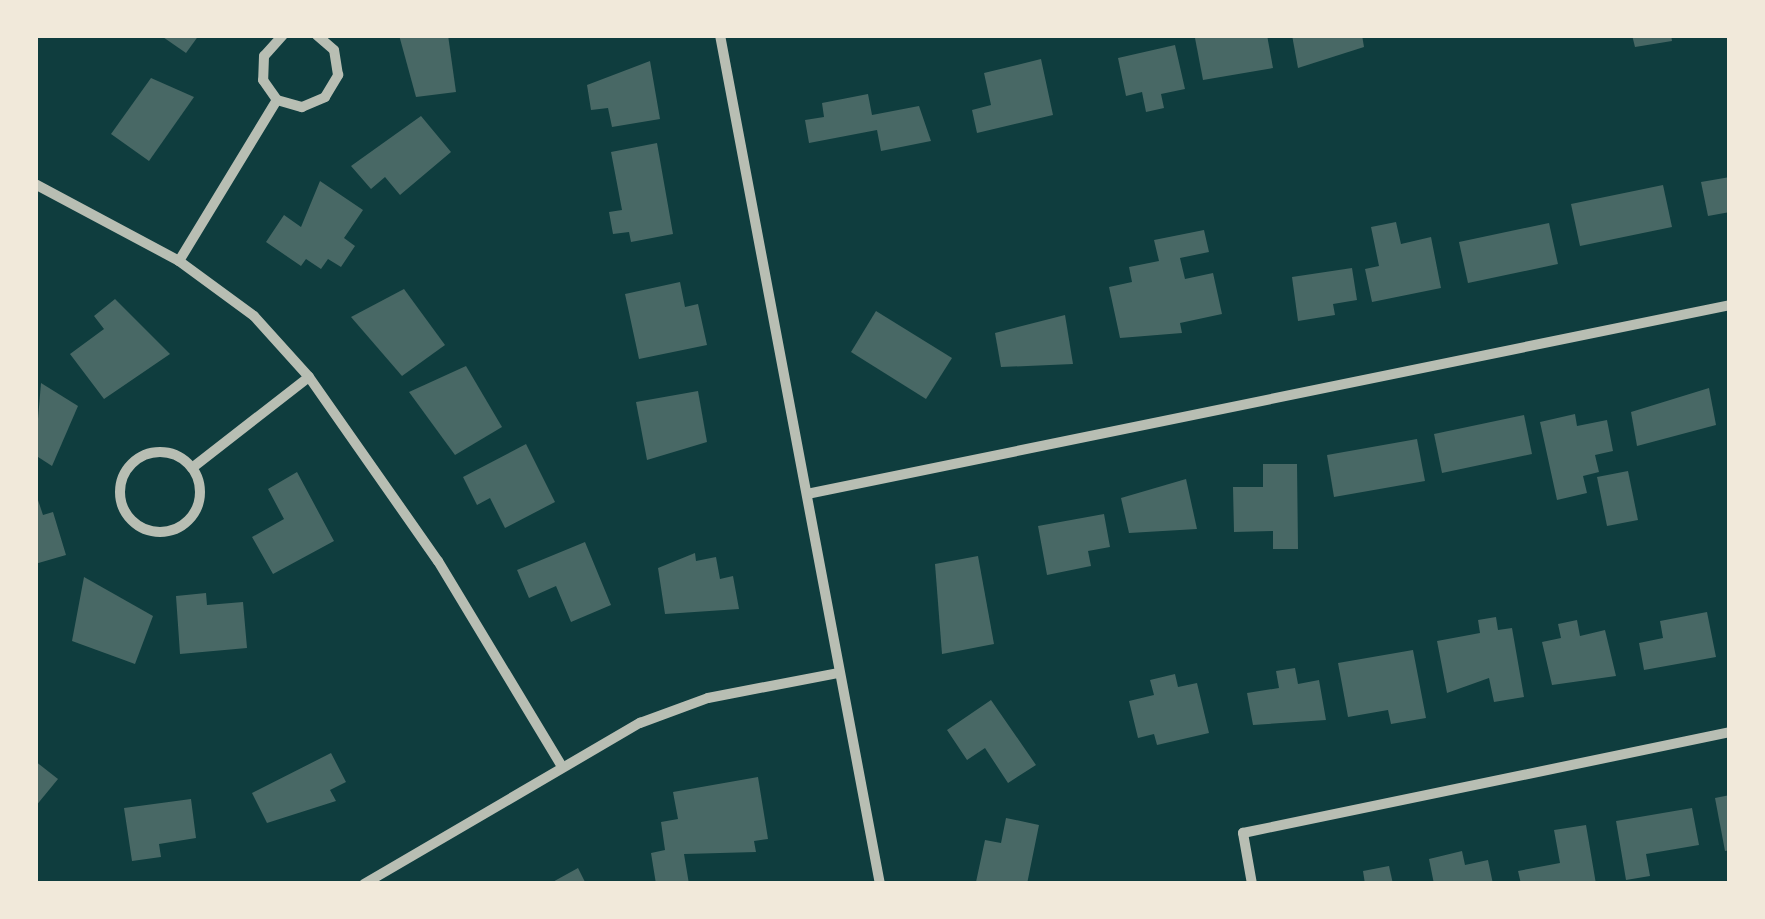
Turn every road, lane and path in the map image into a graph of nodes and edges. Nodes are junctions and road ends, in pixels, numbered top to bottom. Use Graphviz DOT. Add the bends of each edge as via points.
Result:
graph roads {
  1 [pos="283,35"];
  2 [pos="317,35"];
  3 [pos="720,35"];
  4 [pos="277,100"];
  5 [pos="35,184"];
  6 [pos="179,261"];
  7 [pos="1730,305"];
  8 [pos="309,377"];
  9 [pos="192,468"];
  10 [pos="806,494"];
  11 [pos="838,673"];
  12 [pos="1730,732"];
  13 [pos="560,763"];
  14 [pos="364,884"];
  15 [pos="880,884"];
  16 [pos="1252,884"];
  1 -- 4 [label="street" via="262,68"];
  2 -- 4 [label="street" via="338,62 334,87 302,107"];
  3 -- 10 [label="street"];
  4 -- 6 [label="street"];
  5 -- 6 [label="street"];
  6 -- 8 [label="street" via="254,316"];
  7 -- 10 [label="street"];
  8 -- 9 [label="street"];
  8 -- 13 [label="street" via="438,562"];
  9 -- 9 [label="street" via="170,453 143,455 120,486 126,513 146,529 182,524 200,492"];
  10 -- 11 [label="street"];
  11 -- 13 [label="street" via="708,698"];
  11 -- 15 [label="street"];
  12 -- 16 [label="street" via="1243,832"];
  13 -- 14 [label="street"];
}
